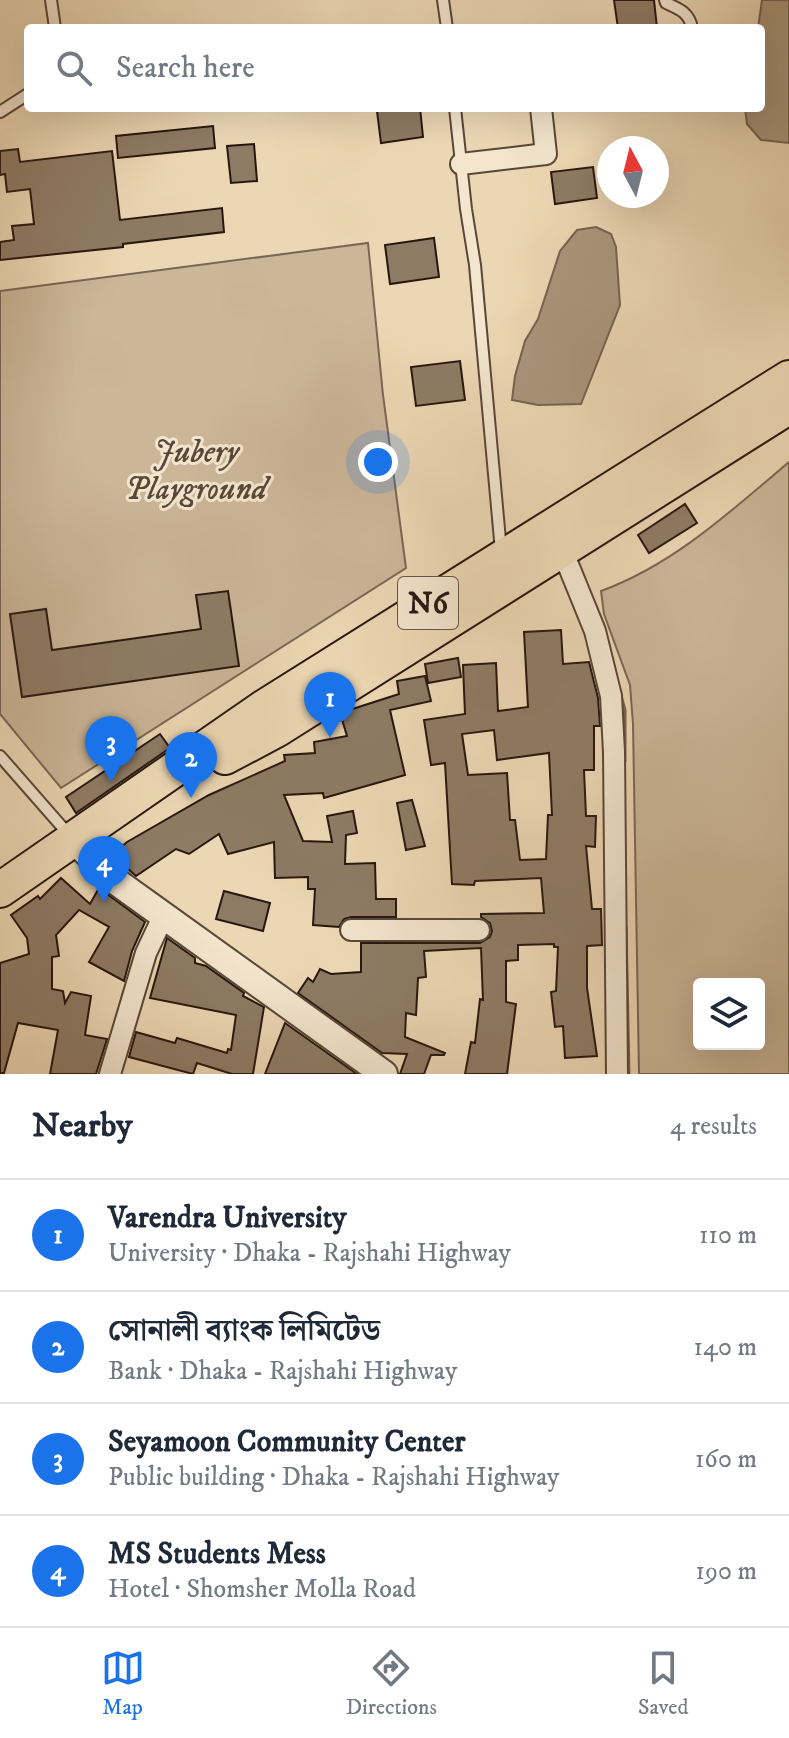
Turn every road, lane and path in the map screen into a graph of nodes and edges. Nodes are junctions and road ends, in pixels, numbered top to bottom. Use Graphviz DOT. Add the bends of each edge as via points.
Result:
graph roads {
  1 [pos="51,0"];
  2 [pos="443,0"];
  3 [pos="665,0"];
  4 [pos="54,24"];
  5 [pos="446,24"];
  6 [pos="691,24"];
  7 [pos="24,97"];
  8 [pos="0,112"];
  9 [pos="455,112"];
  10 [pos="541,112"];
  11 [pos="461,164"];
  12 [pos="789,378"];
  13 [pos="789,406"];
  14 [pos="557,538"];
  15 [pos="502,557"];
  16 [pos="0,756"];
  17 [pos="74,840"];
  18 [pos="0,890"];
  19 [pos="163,917"];
  20 [pos="351,930"];
  21 [pos="479,930"];
  22 [pos="110,1074"];
  23 [pos="384,1074"];
  24 [pos="617,1074"];
  1 -- 4 [label="lane"];
  2 -- 5 [label="lane"];
  3 -- 6 [label="lane" via="683,11"];
  7 -- 8 [label="lane"];
  9 -- 11 [label="lane"];
  10 -- 11 [label="street" via="546,154"];
  11 -- 15 [label="lane"];
  12 -- 14 [label="highway, N6"];
  13 -- 14 [label="highway, N6"];
  14 -- 15 [label="highway, N6"];
  14 -- 17 [label="highway, N6" via="276,730"];
  14 -- 24 [label="street" via="595,631 611,696"];
  15 -- 17 [label="highway, N6" via="263,708"];
  16 -- 17 [label="lane"];
  17 -- 18 [label="highway, N6"];
  17 -- 19 [label="street" via="114,880"];
  19 -- 22 [label="street" via="146,953"];
  19 -- 23 [label="street"];
  20 -- 21 [label="street"];
}
